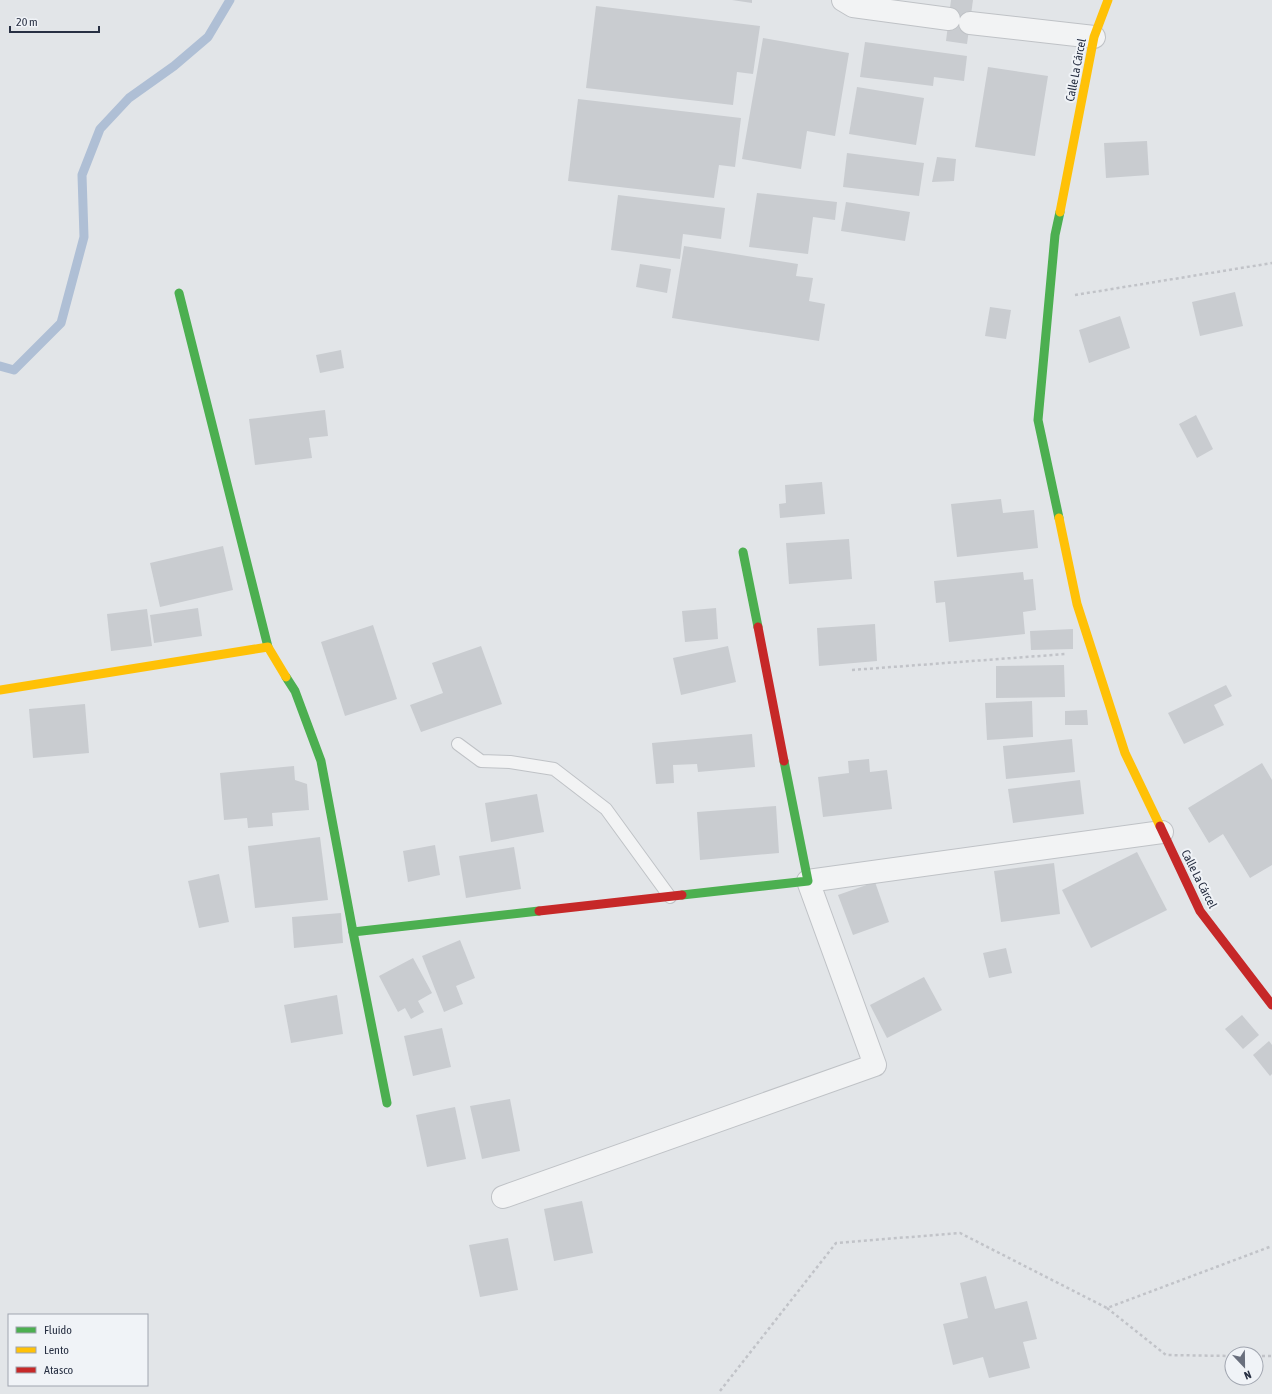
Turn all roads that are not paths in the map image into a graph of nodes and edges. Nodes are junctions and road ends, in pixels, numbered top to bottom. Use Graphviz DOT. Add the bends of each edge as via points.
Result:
graph roads {
  1 [pos="843,0"];
  2 [pos="1108,0"];
  3 [pos="918,7"];
  4 [pos="949,20"];
  5 [pos="970,23"];
  6 [pos="1094,37"];
  7 [pos="180,293"];
  8 [pos="743,552"];
  9 [pos="268,647"];
  10 [pos="0,690"];
  11 [pos="458,744"];
  12 [pos="1162,832"];
  13 [pos="808,881"];
  14 [pos="670,896"];
  15 [pos="353,932"];
  16 [pos="1272,1005"];
  17 [pos="387,1103"];
  18 [pos="503,1197"];
  1 -- 3 [label="street" via="853,6"];
  2 -- 6 [label="street, Calle La Cárcel"];
  3 -- 4 [label="street"];
  5 -- 6 [label="street"];
  6 -- 12 [label="street, Calle La Cárcel" via="1055,235 1038,420 1077,604 1125,752"];
  7 -- 9 [label="street"];
  8 -- 13 [label="street"];
  9 -- 10 [label="street"];
  9 -- 15 [label="street" via="295,691 321,761"];
  11 -- 14 [label="lane" via="481,761 510,762 554,769 606,809"];
  12 -- 13 [label="street"];
  12 -- 16 [label="street, Calle La Cárcel" via="1200,911"];
  13 -- 14 [label="street"];
  13 -- 18 [label="street" via="875,1065"];
  14 -- 15 [label="street"];
  15 -- 17 [label="street"];
}
